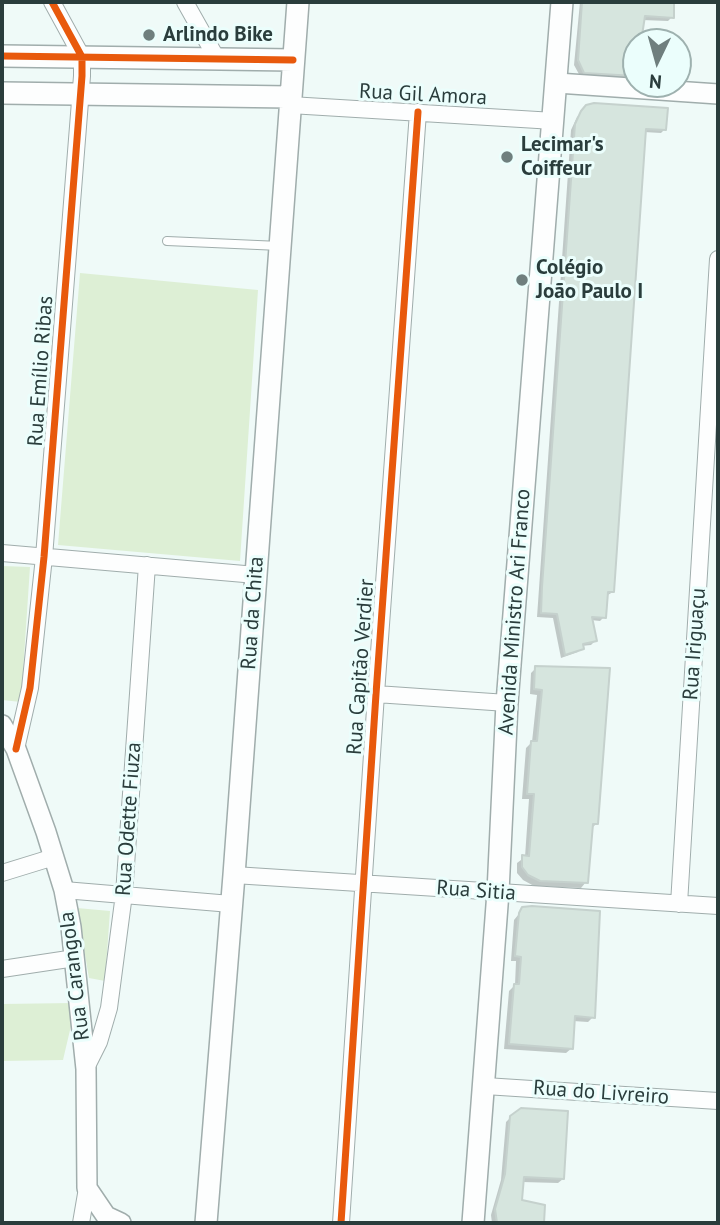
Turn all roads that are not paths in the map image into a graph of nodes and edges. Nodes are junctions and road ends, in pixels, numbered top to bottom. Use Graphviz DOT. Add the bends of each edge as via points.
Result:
graph roads {
  1 [pos="52,2"];
  2 [pos="185,2"];
  3 [pos="298,2"];
  4 [pos="562,2"];
  5 [pos="2,56"];
  6 [pos="82,57"];
  7 [pos="217,59"];
  8 [pos="293,60"];
  9 [pos="556,83"];
  10 [pos="2,93"];
  11 [pos="80,94"];
  12 [pos="718,94"];
  13 [pos="290,101"];
  14 [pos="418,112"];
  15 [pos="554,121"];
  16 [pos="167,241"];
  17 [pos="280,246"];
  18 [pos="718,259"];
  19 [pos="2,553"];
  20 [pos="44,557"];
  21 [pos="147,565"];
  22 [pos="256,575"];
  23 [pos="376,694"];
  24 [pos="507,703"];
  25 [pos="2,725"];
  26 [pos="16,749"];
  27 [pos="54,857"];
  28 [pos="2,873"];
  29 [pos="234,875"];
  30 [pos="364,883"];
  31 [pos="64,890"];
  32 [pos="498,892"];
  33 [pos="124,894"];
  34 [pos="231,904"];
  35 [pos="679,904"];
  36 [pos="718,906"];
  37 [pos="75,958"];
  38 [pos="2,969"];
  39 [pos="86,1068"];
  40 [pos="485,1086"];
  41 [pos="718,1101"];
  42 [pos="87,1188"];
  43 [pos="81,1223"];
  44 [pos="121,1223"];
  45 [pos="206,1223"];
  46 [pos="341,1223"];
  47 [pos="474,1223"];
  1 -- 6 [label="street"];
  2 -- 7 [label="street"];
  3 -- 8 [label="main road, Rua da Chita"];
  4 -- 9 [label="main road, Avenida Ministro Ari Franco"];
  5 -- 6 [label="main road"];
  6 -- 7 [label="main road"];
  6 -- 11 [label="street, Rua Emílio Ribas"];
  7 -- 8 [label="main road"];
  8 -- 13 [label="main road, Rua da Chita"];
  9 -- 12 [label="street"];
  9 -- 15 [label="main road, Avenida Ministro Ari Franco"];
  10 -- 11 [label="main road"];
  11 -- 13 [label="main road"];
  11 -- 20 [label="street, Rua Emílio Ribas"];
  13 -- 14 [label="street, Rua Gil Amora"];
  13 -- 17 [label="main road, Rua da Chita"];
  14 -- 15 [label="street, Rua Gil Amora"];
  14 -- 23 [label="street, Rua Capitão Verdier"];
  15 -- 24 [label="main road, Avenida Ministro Ari Franco"];
  16 -- 17 [label="lane"];
  17 -- 22 [label="main road, Rua da Chita"];
  18 -- 35 [label="street, Rua Iriguaçu"];
  19 -- 20 [label="street"];
  20 -- 21 [label="street"];
  20 -- 26 [label="street, Rua Emílio Ribas" via="30,688"];
  21 -- 22 [label="street"];
  21 -- 33 [label="street, Rua Odette Fiuza"];
  22 -- 29 [label="main road, Rua da Chita"];
  23 -- 24 [label="street"];
  23 -- 30 [label="street, Rua Capitão Verdier"];
  24 -- 32 [label="main road, Avenida Ministro Ari Franco"];
  25 -- 26 [label="street, Rua Carangola"];
  26 -- 27 [label="street, Rua Carangola"];
  27 -- 28 [label="street"];
  27 -- 31 [label="street, Rua Carangola"];
  29 -- 30 [label="street, Rua Sitia"];
  29 -- 34 [label="main road, Rua da Chita"];
  30 -- 32 [label="street, Rua Sitia"];
  30 -- 46 [label="street, Rua Capitão Verdier"];
  31 -- 33 [label="street"];
  31 -- 37 [label="street, Rua Carangola"];
  32 -- 35 [label="street, Rua Sitia"];
  32 -- 40 [label="main road, Avenida Ministro Ari Franco"];
  33 -- 34 [label="street"];
  33 -- 39 [label="street, Rua Odette Fiuza" via="109,1008"];
  34 -- 45 [label="main road, Rua da Chita"];
  35 -- 36 [label="street, Rua Sitia"];
  37 -- 38 [label="street"];
  37 -- 39 [label="street, Rua Carangola"];
  39 -- 42 [label="street, Rua Carangola"];
  40 -- 41 [label="street, Rua do Livreiro"];
  40 -- 47 [label="main road, Avenida Ministro Ari Franco"];
  42 -- 43 [label="street"];
  42 -- 44 [label="street" via="106,1216"];
}
